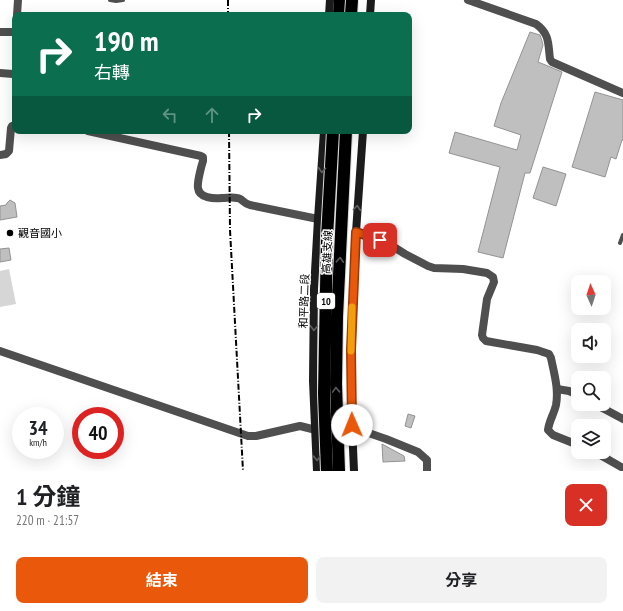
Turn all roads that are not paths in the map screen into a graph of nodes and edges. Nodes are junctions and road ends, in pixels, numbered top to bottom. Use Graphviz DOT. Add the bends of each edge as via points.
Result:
graph roads {
  1 [pos="18,0"];
  2 [pos="110,0"];
  3 [pos="123,0"];
  4 [pos="330,0"];
  5 [pos="340,0"];
  6 [pos="352,0"];
  7 [pos="371,0"];
  8 [pos="468,0"];
  9 [pos="17,12"];
  10 [pos="329,12"];
  11 [pos="339,12"];
  12 [pos="352,12"];
  13 [pos="370,12"];
  14 [pos="0,32"];
  15 [pos="12,32"];
  16 [pos="0,73"];
  17 [pos="12,74"];
  18 [pos="623,93"];
  19 [pos="12,126"];
  20 [pos="102,134"];
  21 [pos="324,134"];
  22 [pos="333,134"];
  23 [pos="346,134"];
  24 [pos="363,134"];
  25 [pos="3,155"];
  26 [pos="318,219"];
  27 [pos="356,232"];
  28 [pos="623,235"];
  29 [pos="620,243"];
  30 [pos="0,351"];
  31 [pos="557,389"];
  32 [pos="571,392"];
  33 [pos="608,411"];
  34 [pos="623,419"];
  35 [pos="316,430"];
  36 [pos="352,430"];
  37 [pos="571,442"];
  38 [pos="607,459"];
  39 [pos="623,468"];
  40 [pos="317,471"];
  41 [pos="327,471"];
  42 [pos="339,471"];
  43 [pos="354,471"];
  44 [pos="427,471"];
  1 -- 9 [label="street"];
  2 -- 3 [label="lane"];
  4 -- 10 [label="street"];
  5 -- 11 [label="highway"];
  6 -- 12 [label="highway, bridge"];
  7 -- 13 [label="street"];
  8 -- 18 [label="street" via="536,24 547,36 552,62"];
  14 -- 15 [label="street"];
  16 -- 17 [label="street"];
  19 -- 25 [label="street" via="9,151"];
  20 -- 26 [label="street" via="201,156 198,187 199,192 205,196 240,198 246,204"];
  21 -- 26 [label="street, 和平路二段, one-way"];
  22 -- 41 [label="highway, 高雄支線 / 10, bridge" via="327,237 324,394"];
  42 -- 23 [label="highway, 高雄支線 / 10, one-way, bridge" via="337,317"];
  27 -- 24 [label="street, one-way"];
  26 -- 35 [label="street, 和平路二段, one-way" via="313,381"];
  27 -- 31 [label="street" via="384,241 434,268 463,269 491,274 494,282 487,299 483,338 486,341 549,354"];
  27 -- 36 [label="street" via="351,350"];
  28 -- 29 [label="lane"];
  30 -- 35 [label="street" via="248,436 300,426"];
  31 -- 32 [label="street"];
  31 -- 37 [label="street" via="556,406 548,430 549,433"];
  33 -- 34 [label="street"];
  35 -- 36 [label="street"];
  35 -- 40 [label="street, 和平路二段, one-way"];
  36 -- 43 [label="street"];
  36 -- 44 [label="street" via="360,430 418,452 427,460"];
  38 -- 39 [label="street"];
}
